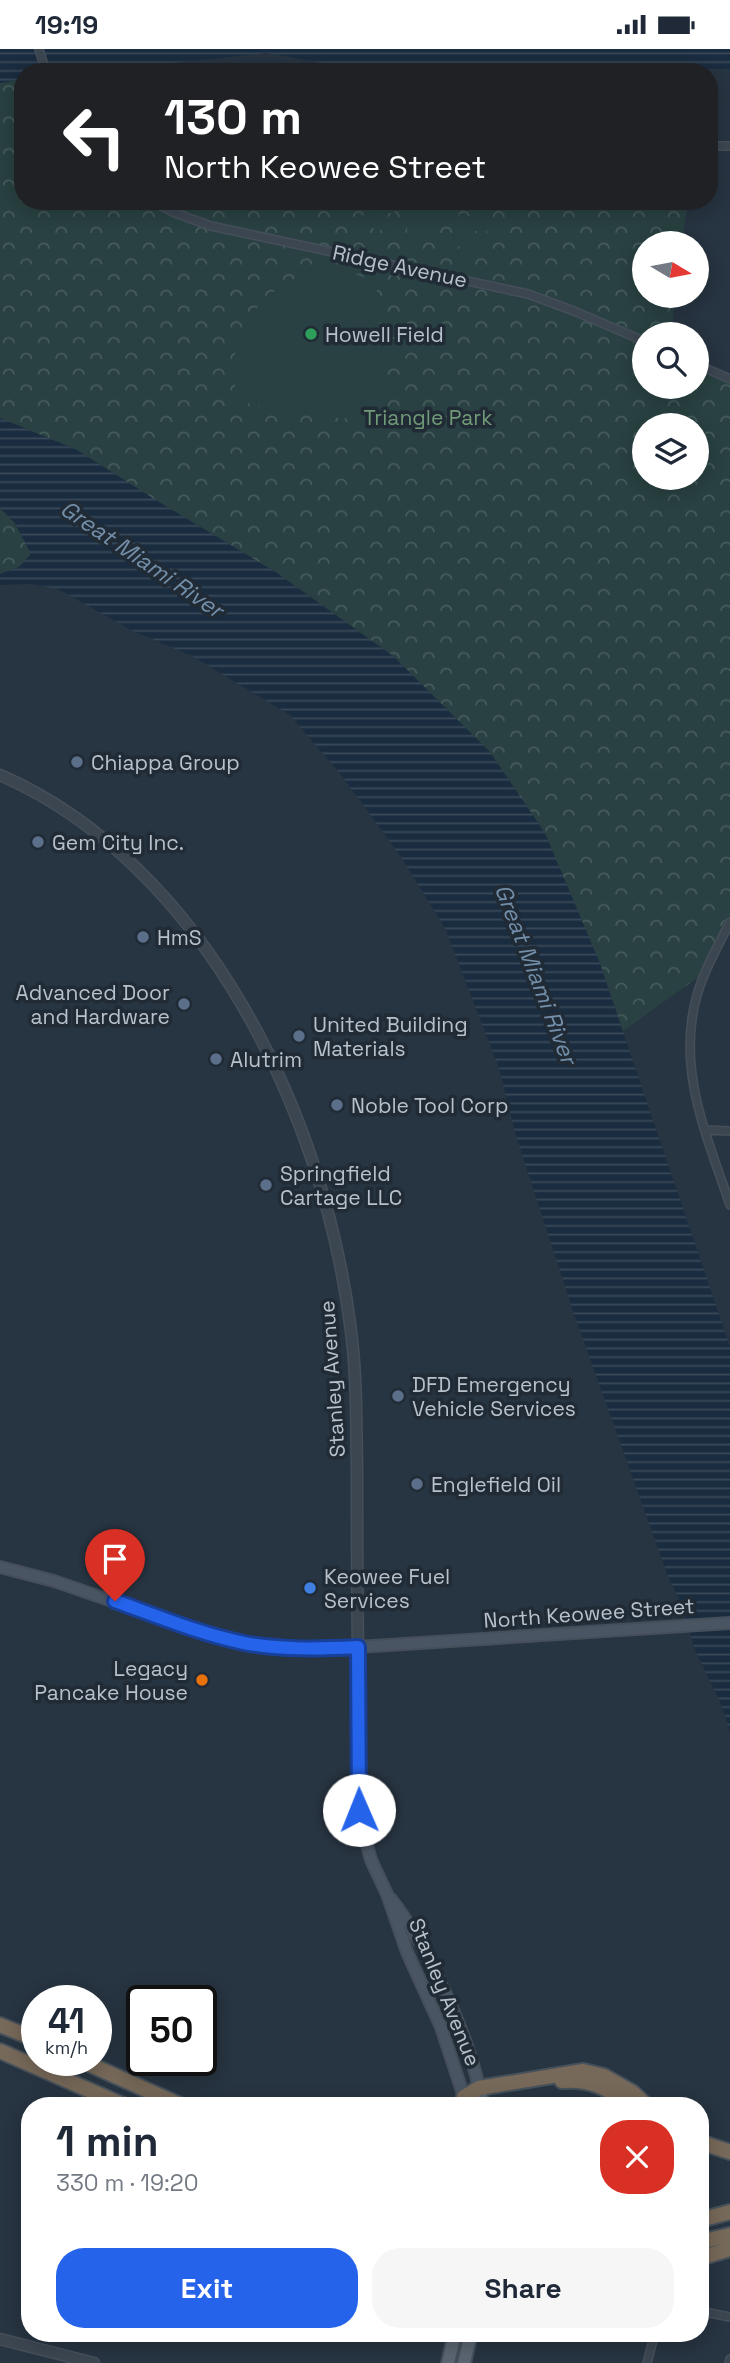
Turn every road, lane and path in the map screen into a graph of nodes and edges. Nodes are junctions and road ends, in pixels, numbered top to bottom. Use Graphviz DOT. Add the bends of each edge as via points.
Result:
graph roads {
  1 [pos="171,210"];
  2 [pos="632,336"];
  3 [pos="709,370"];
  4 [pos="730,379"];
  5 [pos="0,775"];
  6 [pos="730,922"];
  7 [pos="705,1130"];
  8 [pos="730,1131"];
  9 [pos="730,1205"];
  10 [pos="0,1567"];
  11 [pos="730,1623"];
  12 [pos="358,1647"];
  13 [pos="387,1894"];
  14 [pos="0,2025"];
  15 [pos="21,2034"];
  16 [pos="0,2051"];
  17 [pos="112,2074"];
  18 [pos="105,2097"];
  19 [pos="162,2097"];
  20 [pos="464,2097"];
  21 [pos="481,2097"];
  22 [pos="618,2097"];
  23 [pos="637,2097"];
  24 [pos="709,2145"];
  25 [pos="730,2153"];
  26 [pos="730,2212"];
  27 [pos="709,2218"];
  28 [pos="730,2235"];
  29 [pos="709,2240"];
  30 [pos="730,2249"];
  31 [pos="709,2255"];
  32 [pos="709,2313"];
  33 [pos="730,2317"];
  34 [pos="0,2339"];
  35 [pos="453,2342"];
  36 [pos="469,2342"];
  37 [pos="653,2342"];
  38 [pos="94,2363"];
  39 [pos="448,2363"];
  40 [pos="464,2363"];
  41 [pos="647,2363"];
  1 -- 2 [label="street, Ridge Avenue" via="223,229 528,294"];
  3 -- 4 [label="street"];
  5 -- 12 [label="street, Stanley Avenue" via="40,794 85,824 170,905 239,1003 301,1130 332,1226 351,1332"];
  6 -- 7 [label="street" via="701,983 689,1033 692,1086"];
  7 -- 8 [label="street"];
  7 -- 9 [label="street"];
  10 -- 12 [label="main road, North Keowee Street" via="244,1643 297,1649"];
  11 -- 12 [label="main road, North Keowee Street"];
  12 -- 13 [label="main road, Stanley Avenue" via="359,1810 371,1860"];
  13 -- 20 [label="main road, Stanley Avenue" via="441,2027"];
  13 -- 21 [label="main road, Stanley Avenue" via="404,1915 447,2000"];
  14 -- 15 [label="highway"];
  16 -- 18 [label="highway"];
  17 -- 19 [label="highway"];
  21 -- 22 [label="highway" via="566,2081 592,2083"];
  21 -- 23 [label="highway" via="583,2071 604,2076"];
  24 -- 25 [label="highway"];
  26 -- 27 [label="highway"];
  28 -- 29 [label="highway"];
  30 -- 31 [label="highway"];
  32 -- 33 [label="street"];
  34 -- 38 [label="street"];
  35 -- 39 [label="main road"];
  36 -- 40 [label="main road"];
  37 -- 41 [label="street"];
}
